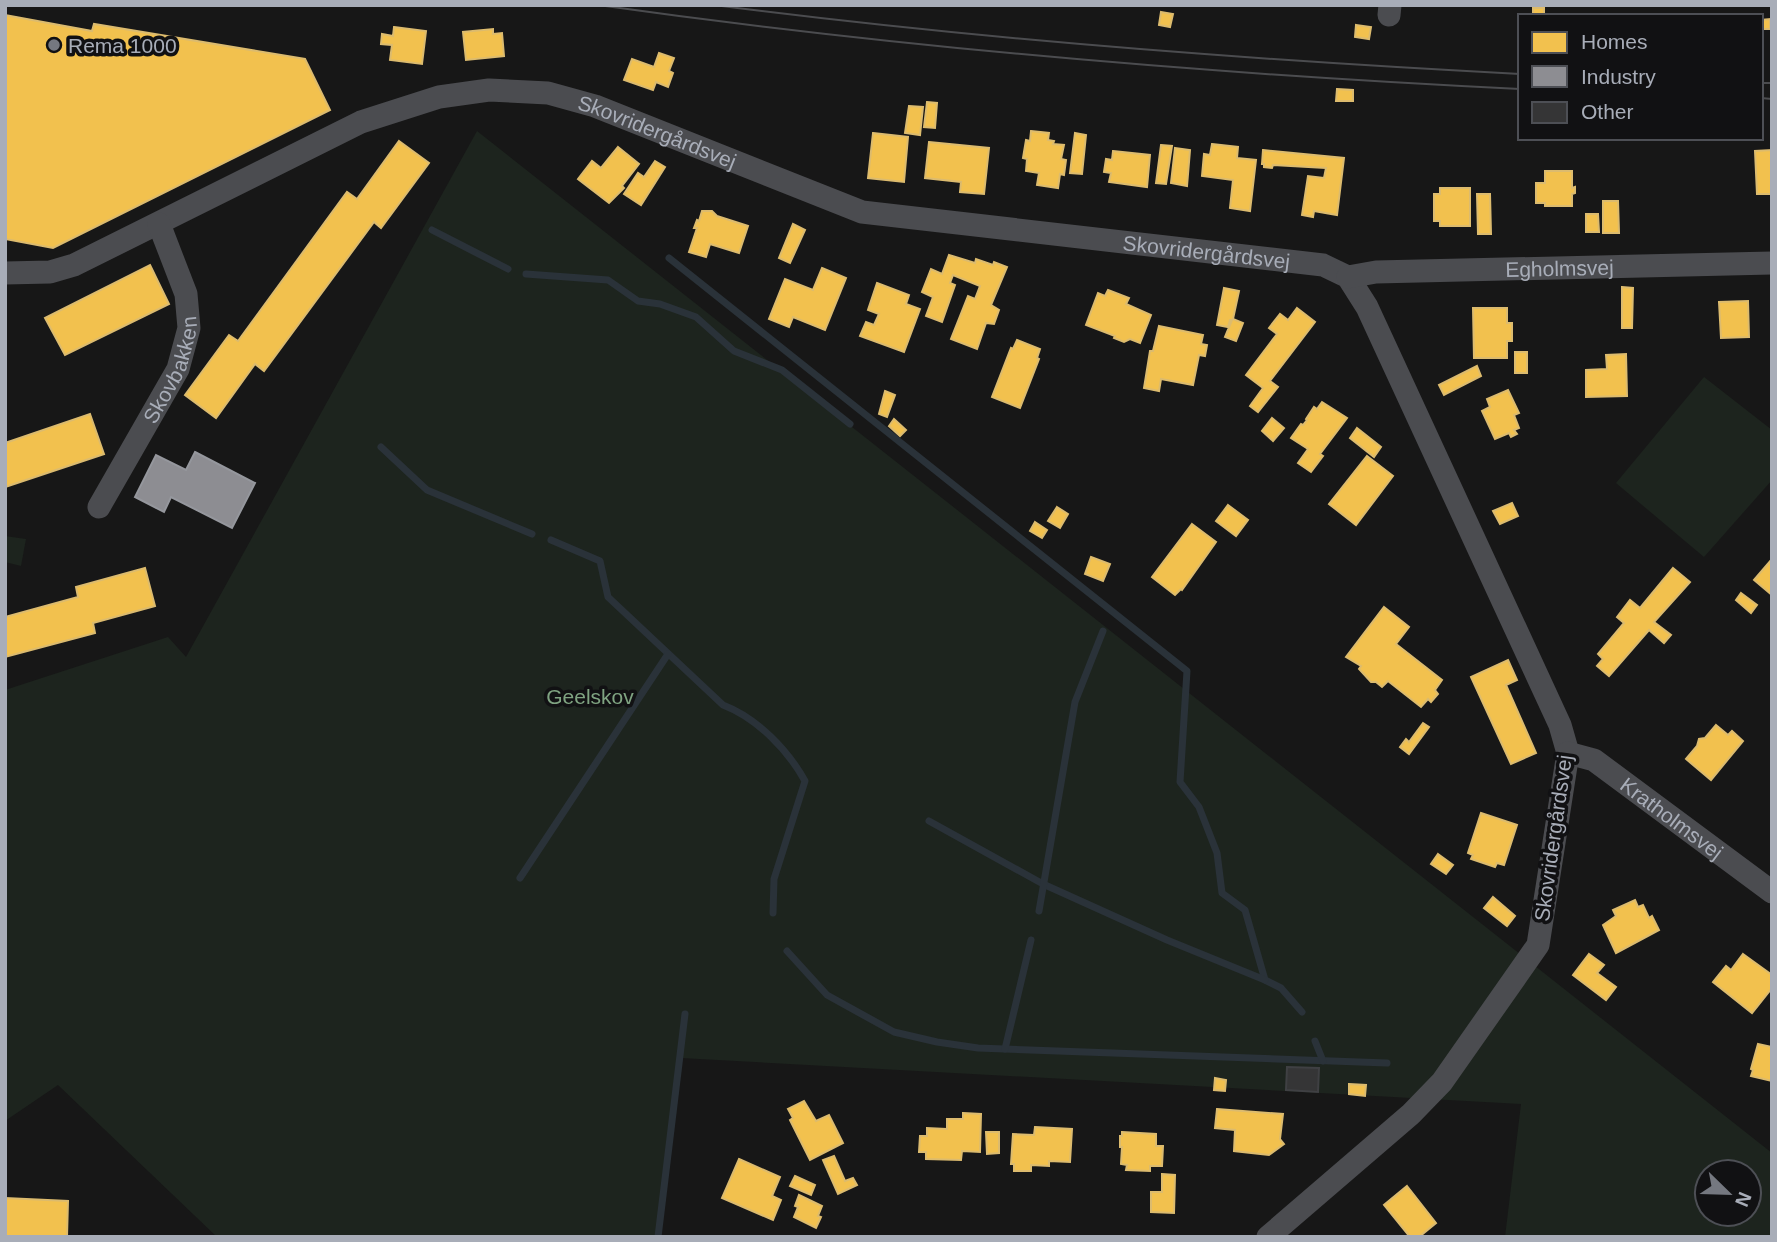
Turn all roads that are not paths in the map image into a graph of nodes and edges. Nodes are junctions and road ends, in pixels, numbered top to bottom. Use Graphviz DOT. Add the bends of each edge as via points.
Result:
graph roads {
  1 [pos="159,224"];
  2 [pos="1772,263"];
  3 [pos="5,273"];
  4 [pos="1348,277"];
  5 [pos="99,507"];
  6 [pos="1568,753"];
  7 [pos="1772,892"];
  8 [pos="1268,1237"];
  1 -- 3 [label="street, Skovridergårdsvej" via="75,265 50,272"];
  1 -- 4 [label="street, Skovridergårdsvej" via="373,117 439,97 489,90 548,93 595,106 862,212 1323,265"];
  1 -- 5 [label="street, Skovbakken" via="187,294 189,328 178,369"];
  2 -- 4 [label="street, Egholmsvej" via="1376,272"];
  4 -- 6 [label="street, Skovridergårdsvej" via="1367,307 1560,725"];
  6 -- 7 [label="street, Kratholmsvej" via="1594,760"];
  6 -- 8 [label="street, Skovridergårdsvej" via="1538,945 1442,1082"];
}
